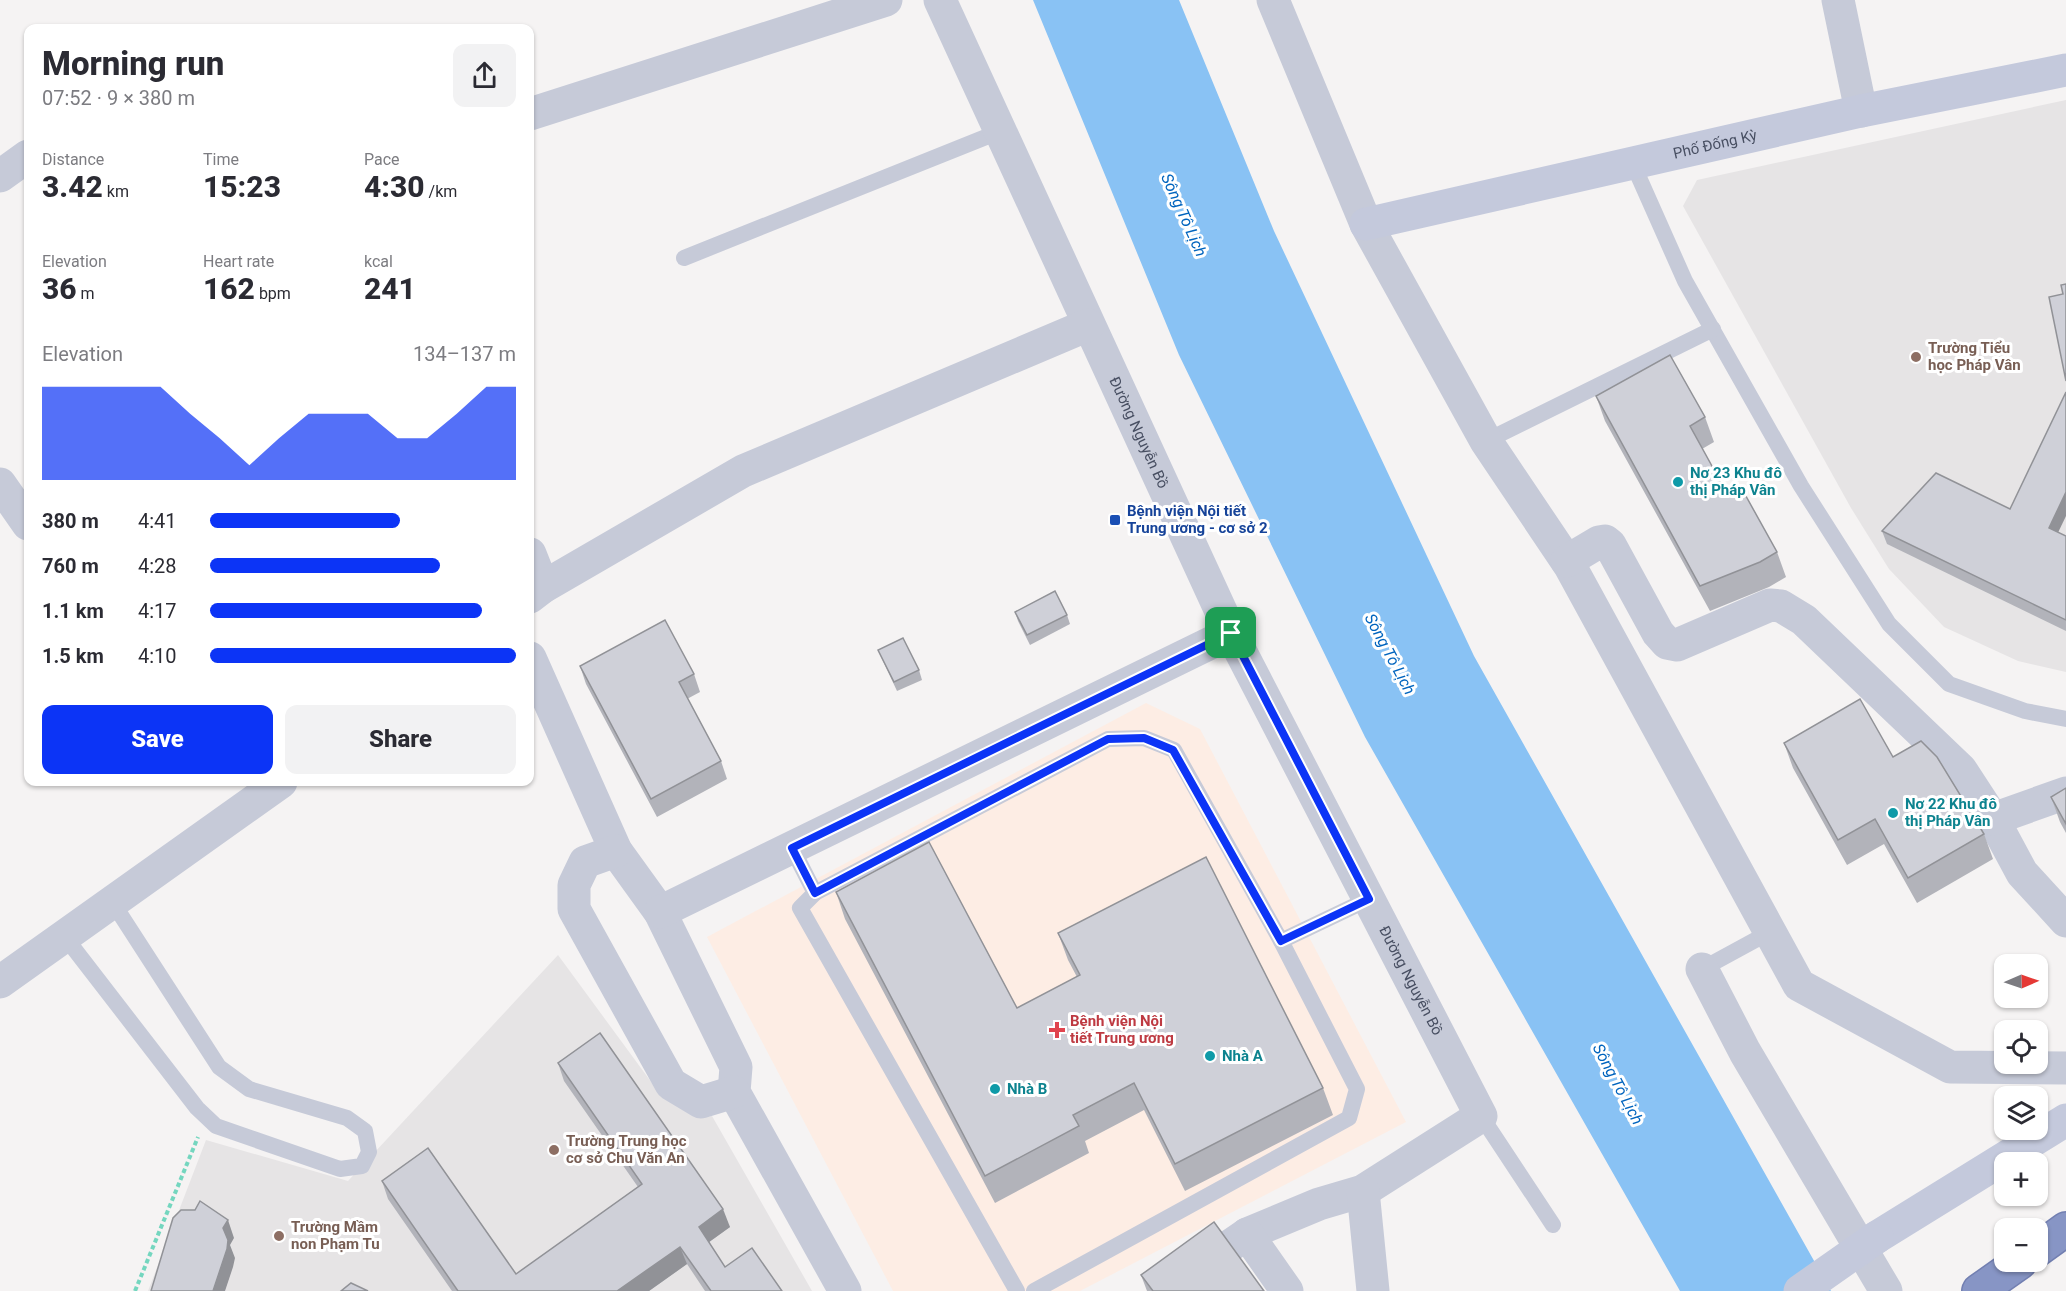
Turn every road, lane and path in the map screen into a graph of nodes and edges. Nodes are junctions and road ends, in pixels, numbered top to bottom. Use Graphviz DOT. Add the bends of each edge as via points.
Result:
graph roads {
  1 [pos="886,0"];
  2 [pos="940,0"];
  3 [pos="1272,0"];
  4 [pos="1838,0"];
  5 [pos="2066,70"];
  6 [pos="1862,111"];
  7 [pos="534,113"];
  8 [pos="1000,131"];
  9 [pos="24,159"];
  10 [pos="1633,164"];
  11 [pos="0,176"];
  12 [pos="1366,224"];
  13 [pos="684,258"];
  14 [pos="1088,325"];
  15 [pos="1713,329"];
  16 [pos="1486,441"];
  17 [pos="0,484"];
  18 [pos="24,518"];
  19 [pos="1567,561"];
  20 [pos="536,592"];
  21 [pos="1231,633"];
  22 [pos="534,667"];
  23 [pos="2066,718"];
  24 [pos="275,786"];
  25 [pos="2066,793"];
  26 [pos="1992,819"];
  27 [pos="792,848"];
  28 [pos="616,851"];
  29 [pos="815,893"];
  30 [pos="1369,899"];
  31 [pos="113,903"];
  32 [pos="660,912"];
  33 [pos="2066,921"];
  34 [pos="1770,932"];
  35 [pos="65,937"];
  36 [pos="1281,941"];
  37 [pos="1702,969"];
  38 [pos="0,982"];
  39 [pos="2066,1068"];
  40 [pos="734,1092"];
  41 [pos="1481,1116"];
  42 [pos="206,1117"];
  43 [pos="2066,1120"];
  44 [pos="1362,1191"];
  45 [pos="1553,1225"];
  46 [pos="2066,1229"];
  47 [pos="1247,1234"];
  48 [pos="2048,1242"];
  49 [pos="2006,1272"];
  50 [pos="135,1291"];
  51 [pos="846,1291"];
  52 [pos="1017,1291"];
  53 [pos="1035,1291"];
  54 [pos="1164,1291"];
  55 [pos="1287,1291"];
  56 [pos="1373,1291"];
  57 [pos="1800,1291"];
  58 [pos="1886,1291"];
  59 [pos="1979,1291"];
  1 -- 7 [label="street"];
  2 -- 8 [label="street, Đường Nguyễn Bồ"];
  3 -- 12 [label="street"];
  4 -- 6 [label="street"];
  5 -- 6 [label="street, Phố Đống Kỳ"];
  6 -- 10 [label="street, Phố Đống Kỳ"];
  8 -- 13 [label="lane"];
  8 -- 14 [label="street, Đường Nguyễn Bồ"];
  9 -- 11 [label="street"];
  10 -- 12 [label="street, Phố Đống Kỳ"];
  10 -- 15 [label="lane" via="1685,281"];
  12 -- 16 [label="street"];
  14 -- 20 [label="street" via="742,471"];
  14 -- 21 [label="street, Đường Nguyễn Bồ"];
  15 -- 16 [label="lane"];
  15 -- 23 [label="lane" via="1801,486 1889,624 1949,684 2025,711"];
  16 -- 19 [label="street"];
  17 -- 18 [label="street"];
  19 -- 26 [label="street" via="1599,542 1610,545 1667,643 1677,645 1770,605 1782,606 1804,620 1961,770"];
  19 -- 34 [label="street"];
  21 -- 27 [label="street"];
  21 -- 30 [label="street, Đường Nguyễn Bồ"];
  22 -- 28 [label="street"];
  24 -- 31 [label="street"];
  25 -- 26 [label="street"];
  26 -- 33 [label="street" via="2022,873"];
  27 -- 29 [label="lane"];
  27 -- 32 [label="street"];
  28 -- 32 [label="street"];
  28 -- 40 [label="street" via="585,862 574,885 574,909 671,1084 701,1102"];
  29 -- 36 [label="lane" via="1108,739 1144,738 1173,750"];
  29 -- 52 [label="lane" via="800,908"];
  30 -- 36 [label="lane"];
  30 -- 41 [label="street, Đường Nguyễn Bồ"];
  31 -- 35 [label="street"];
  31 -- 42 [label="lane" via="219,1067 249,1089 348,1118 365,1131 369,1152 362,1166 340,1169 216,1126"];
  32 -- 40 [label="street" via="736,1067"];
  34 -- 37 [label="lane"];
  34 -- 39 [label="street" via="1799,985 1950,1067"];
  35 -- 38 [label="street"];
  35 -- 42 [label="lane"];
  36 -- 53 [label="lane" via="1357,1089 1349,1118"];
  37 -- 58 [label="street" via="1745,1052"];
  40 -- 51 [label="street"];
  41 -- 44 [label="street"];
  41 -- 45 [label="lane"];
  42 -- 50 [label="path"];
  43 -- 57 [label="street, bridge" via="1877,1237"];
  44 -- 47 [label="street"];
  44 -- 56 [label="street"];
  46 -- 48 [label="highway"];
  47 -- 54 [label="street"];
  47 -- 55 [label="street"];
  49 -- 59 [label="highway"];
}
